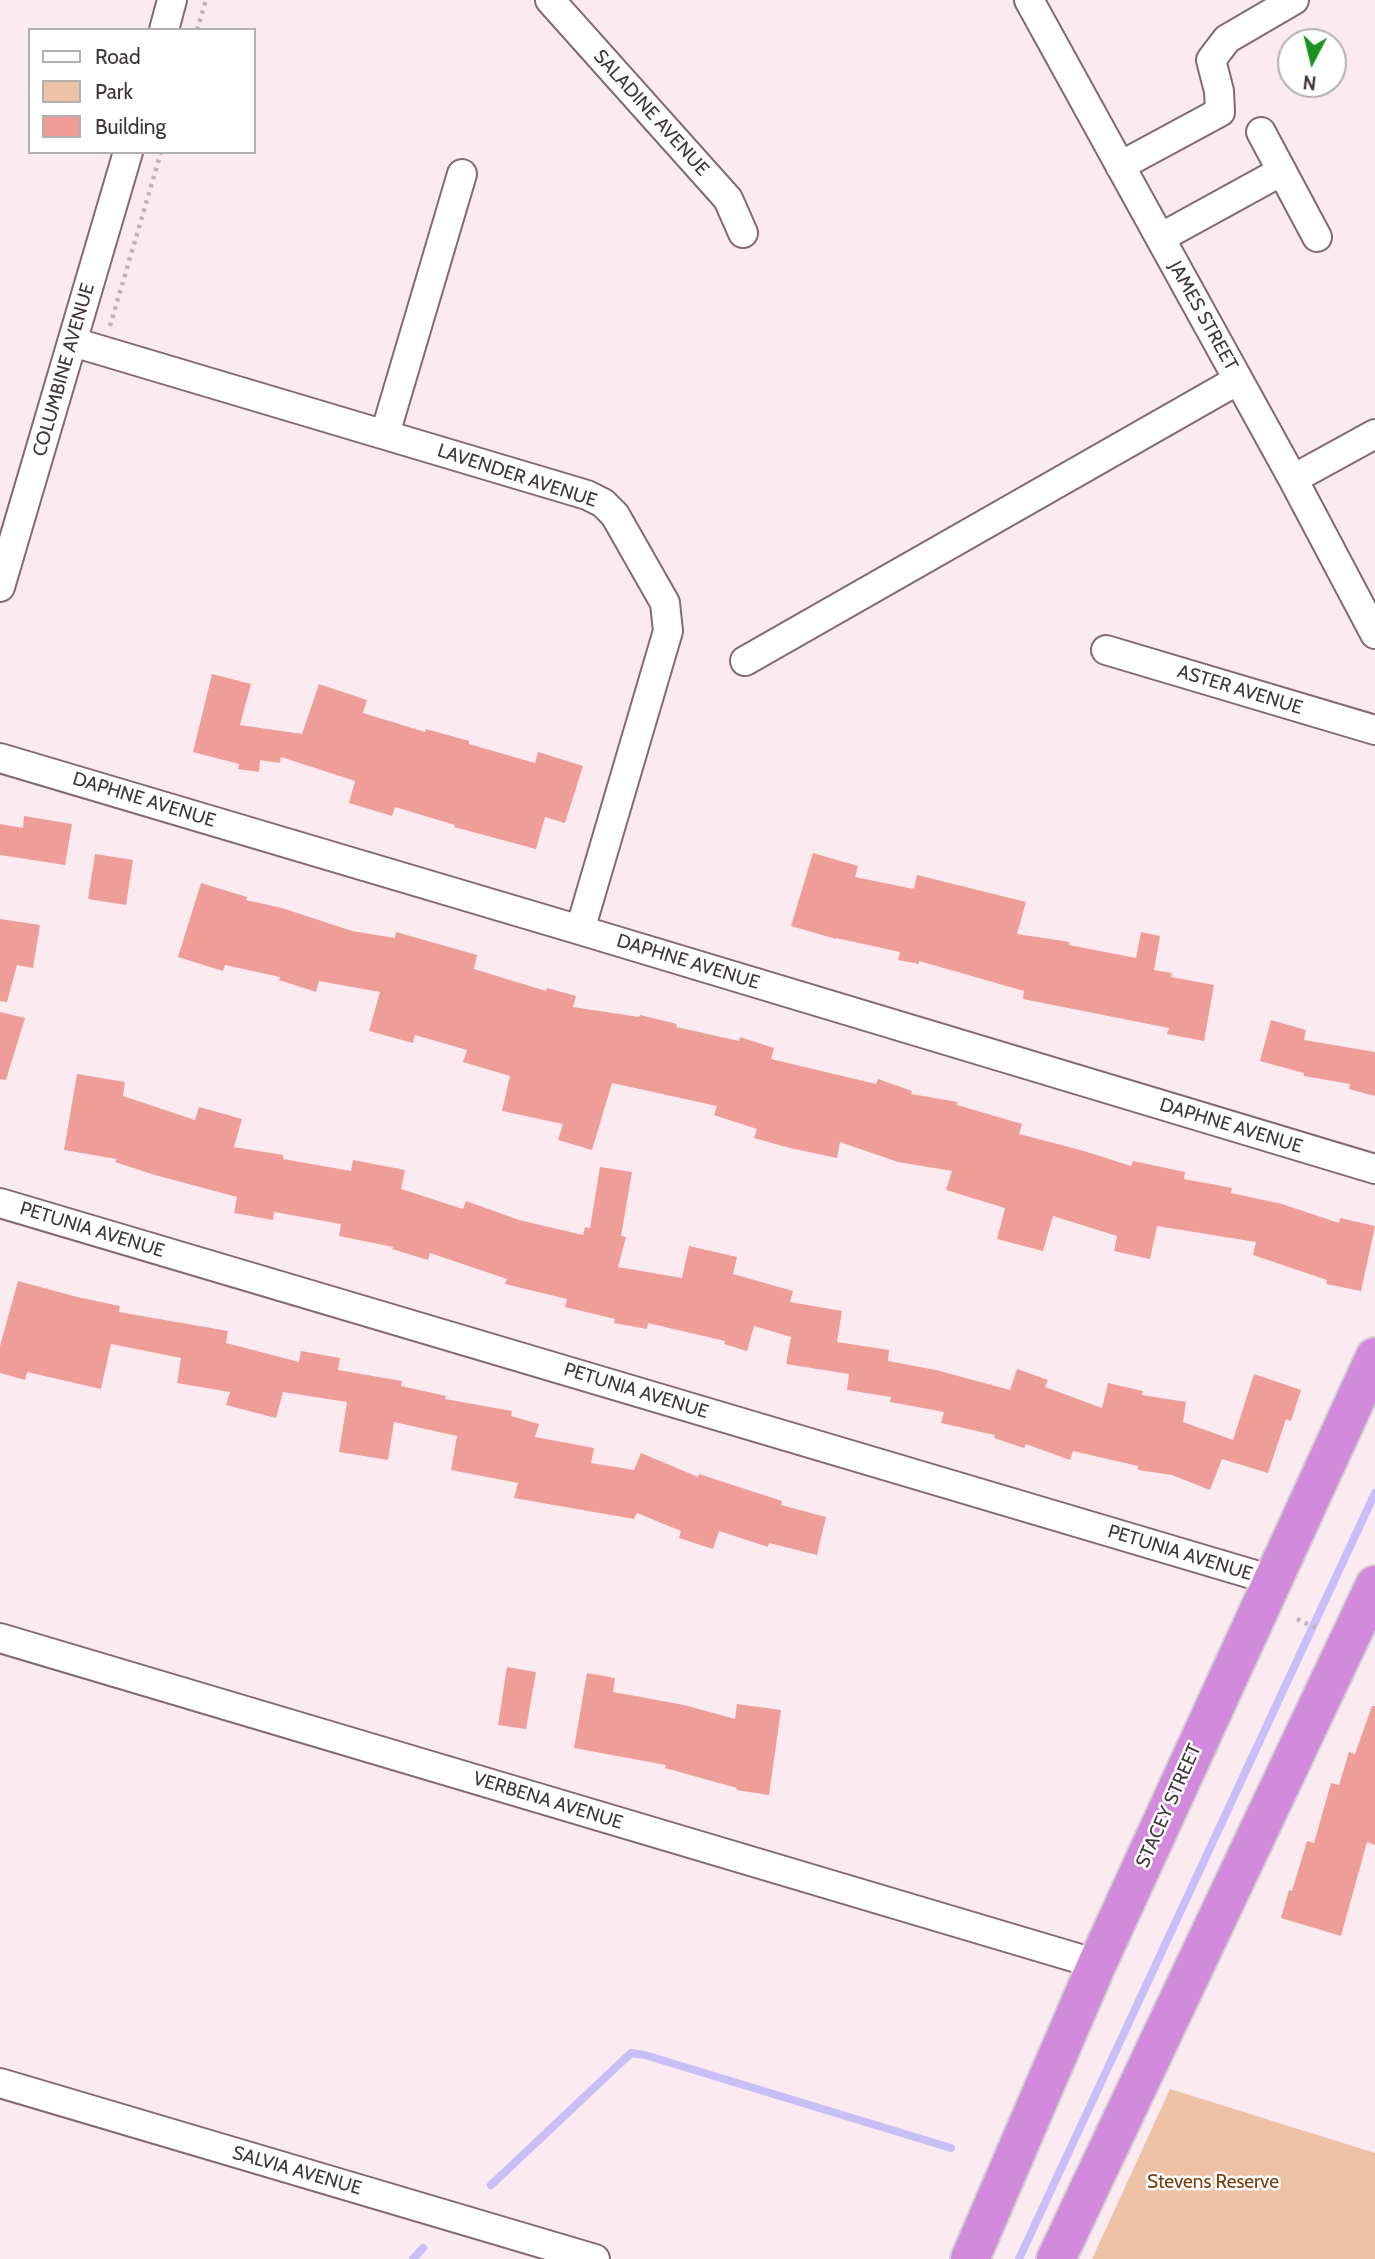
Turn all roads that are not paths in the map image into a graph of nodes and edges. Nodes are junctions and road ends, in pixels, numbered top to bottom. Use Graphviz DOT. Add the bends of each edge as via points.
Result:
graph roads {
  1 [pos="173,0"];
  2 [pos="550,0"];
  3 [pos="1029,0"];
  4 [pos="1294,0"];
  5 [pos="165,28"];
  6 [pos="1261,132"];
  7 [pos="127,154"];
  8 [pos="1120,166"];
  9 [pos="1282,171"];
  10 [pos="462,174"];
  11 [pos="743,233"];
  12 [pos="1317,237"];
  13 [pos="1160,238"];
  14 [pos="73,342"];
  15 [pos="1238,380"];
  16 [pos="385,434"];
  17 [pos="1375,434"];
  18 [pos="1293,479"];
  19 [pos="0,587"];
  20 [pos="1375,634"];
  21 [pos="1106,650"];
  22 [pos="745,662"];
  23 [pos="1375,730"];
  24 [pos="0,758"];
  25 [pos="580,929"];
  26 [pos="1375,1169"];
  27 [pos="0,1203"];
  28 [pos="1375,1357"];
  29 [pos="1272,1580"];
  30 [pos="1375,1585"];
  31 [pos="0,1639"];
  32 [pos="1097,1964"];
  33 [pos="0,2083"];
  34 [pos="595,2259"];
  35 [pos="970,2259"];
  36 [pos="1056,2259"];
  1 -- 5 [label="street"];
  2 -- 11 [label="street, SALADINE AVENUE" via="728,199"];
  3 -- 8 [label="street, JAMES STREET"];
  4 -- 8 [label="street" via="1227,39 1211,60 1220,112"];
  6 -- 9 [label="street"];
  7 -- 14 [label="street, COLUMBINE AVENUE"];
  8 -- 13 [label="street, JAMES STREET"];
  9 -- 12 [label="street"];
  9 -- 13 [label="street"];
  10 -- 16 [label="street"];
  13 -- 15 [label="street, JAMES STREET"];
  14 -- 16 [label="street, LAVENDER AVENUE"];
  14 -- 19 [label="street, COLUMBINE AVENUE"];
  15 -- 18 [label="street, JAMES STREET"];
  15 -- 22 [label="street"];
  16 -- 25 [label="street, LAVENDER AVENUE" via="603,503 625,531 665,603 666,645"];
  17 -- 18 [label="street"];
  18 -- 20 [label="street, JAMES STREET"];
  21 -- 23 [label="street, ASTER AVENUE"];
  24 -- 25 [label="street, DAPHNE AVENUE"];
  25 -- 26 [label="street, DAPHNE AVENUE"];
  27 -- 29 [label="street, PETUNIA AVENUE"];
  28 -- 29 [label="highway, STACEY STREET"];
  29 -- 32 [label="highway, STACEY STREET"];
  30 -- 36 [label="highway"];
  31 -- 32 [label="street, VERBENA AVENUE"];
  32 -- 35 [label="highway, STACEY STREET"];
  33 -- 34 [label="street, SALVIA AVENUE"];
}
